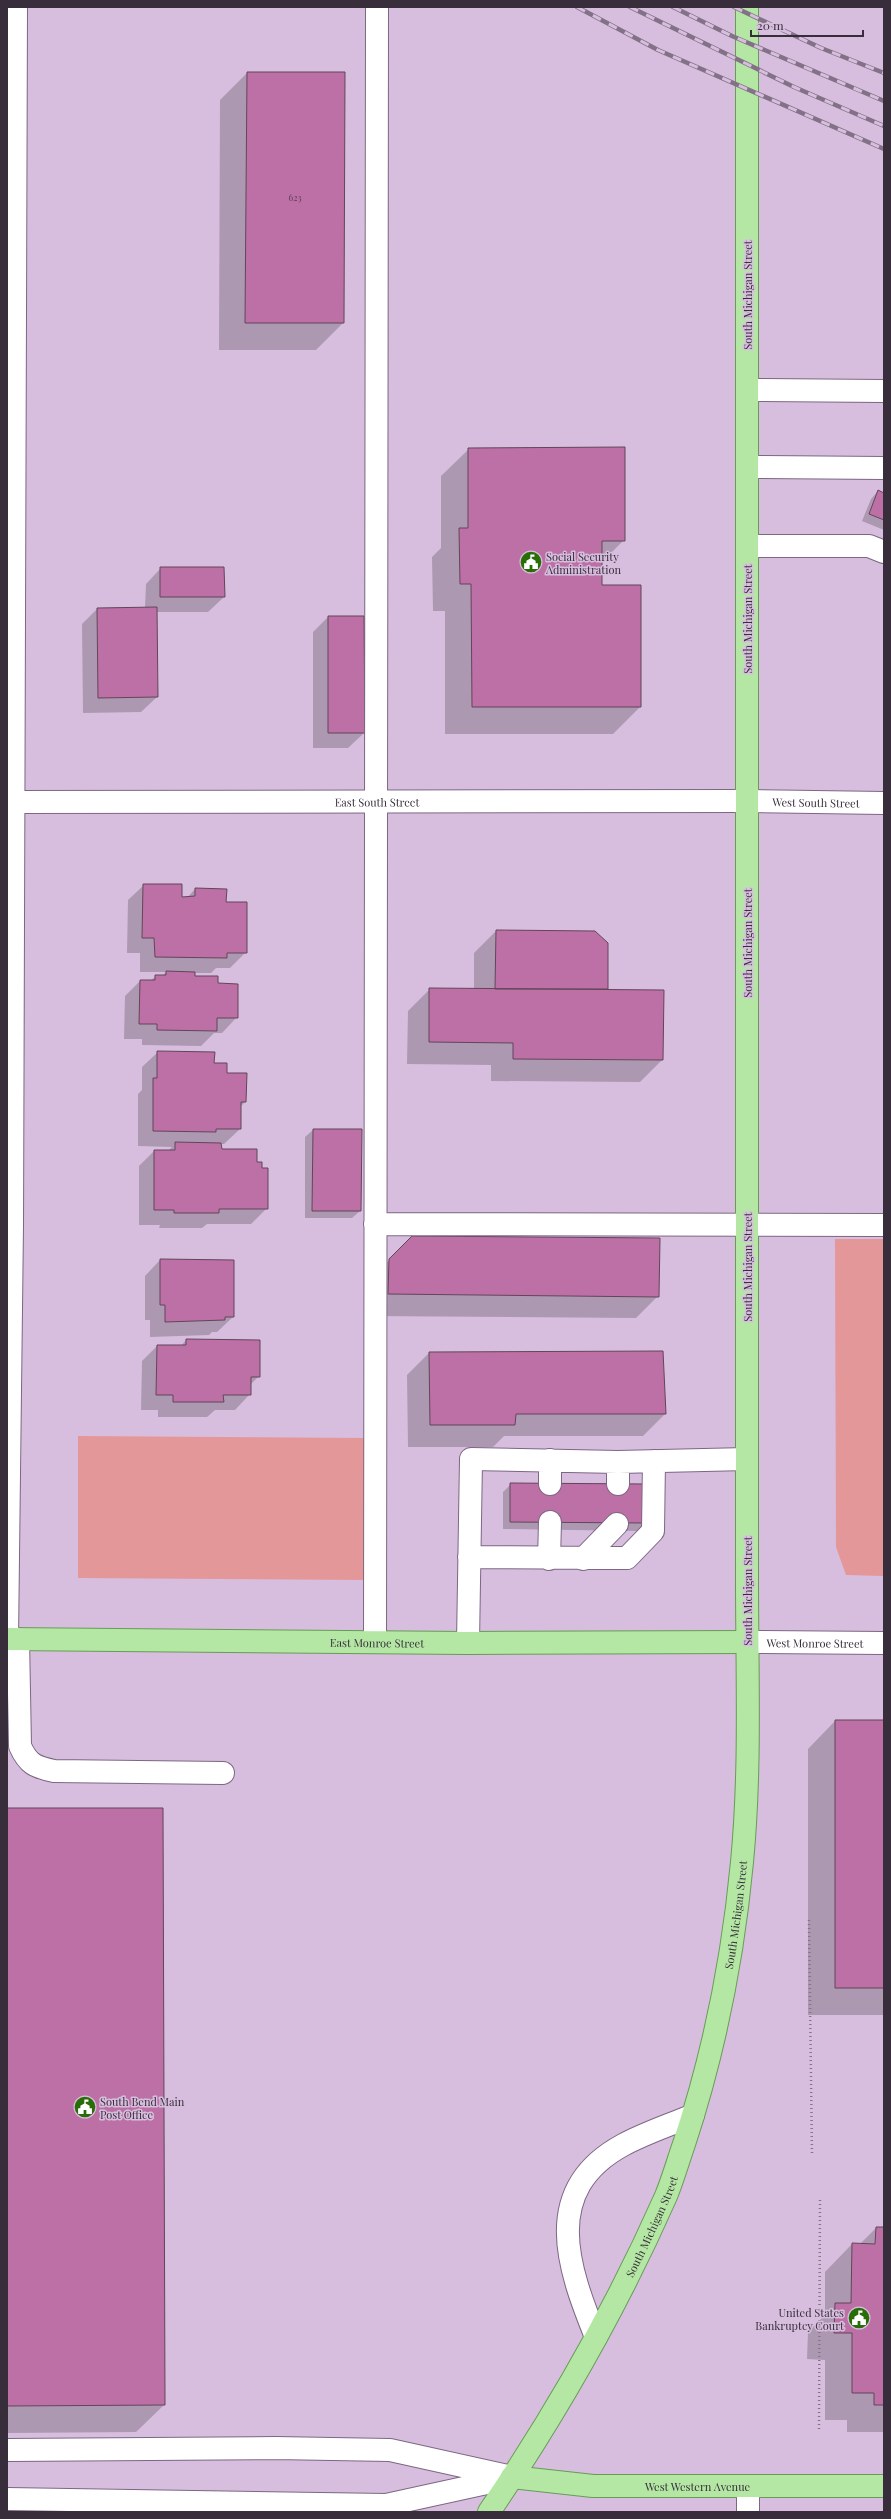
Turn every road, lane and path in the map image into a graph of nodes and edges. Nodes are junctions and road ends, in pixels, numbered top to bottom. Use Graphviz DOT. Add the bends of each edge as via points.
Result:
graph roads {
  1 [pos="16,7"];
  2 [pos="377,7"];
  3 [pos="747,7"];
  4 [pos="11,383"];
  5 [pos="747,390"];
  6 [pos="884,391"];
  7 [pos="747,467"];
  8 [pos="884,468"];
  9 [pos="747,546"];
  10 [pos="884,552"];
  11 [pos="9,802"];
  12 [pos="376,802"];
  13 [pos="747,802"];
  14 [pos="884,803"];
  15 [pos="375,1224"];
  16 [pos="747,1225"];
  17 [pos="884,1225"];
  18 [pos="9,1226"];
  19 [pos="747,1459"];
  20 [pos="550,1460"];
  21 [pos="654,1461"];
  22 [pos="618,1462"];
  23 [pos="550,1484"];
  24 [pos="618,1484"];
  25 [pos="550,1522"];
  26 [pos="617,1524"];
  27 [pos="469,1557"];
  28 [pos="549,1559"];
  29 [pos="583,1559"];
  30 [pos="11,1639"];
  31 [pos="375,1641"];
  32 [pos="747,1642"];
  33 [pos="468,1643"];
  34 [pos="884,1643"];
  35 [pos="223,1773"];
  36 [pos="809,1920"];
  37 [pos="693,2115"];
  38 [pos="812,2155"];
  39 [pos="820,2197"];
  40 [pos="596,2337"];
  41 [pos="819,2429"];
  42 [pos="7,2450"];
  43 [pos="512,2478"];
  44 [pos="884,2486"];
  45 [pos="748,2487"];
  46 [pos="7,2499"];
  47 [pos="488,2512"];
  48 [pos="748,2512"];
  1 -- 4 [label="street"];
  2 -- 12 [label="street"];
  3 -- 5 [label="main road, South Michigan Street"];
  4 -- 11 [label="street"];
  5 -- 6 [label="street"];
  5 -- 7 [label="main road, South Michigan Street"];
  7 -- 8 [label="street"];
  7 -- 9 [label="main road, South Michigan Street"];
  9 -- 10 [label="street" via="869,546"];
  9 -- 13 [label="main road, South Michigan Street"];
  11 -- 12 [label="street, East South Street"];
  11 -- 18 [label="street"];
  12 -- 13 [label="street, East South Street"];
  12 -- 15 [label="street"];
  13 -- 14 [label="street, West South Street"];
  13 -- 16 [label="main road, South Michigan Street"];
  15 -- 16 [label="street"];
  15 -- 31 [label="street"];
  16 -- 17 [label="street"];
  16 -- 19 [label="main road, South Michigan Street"];
  18 -- 30 [label="street"];
  19 -- 21 [label="street"];
  19 -- 32 [label="main road, South Michigan Street"];
  20 -- 22 [label="street"];
  20 -- 23 [label="street"];
  20 -- 27 [label="street" via="471,1459"];
  21 -- 22 [label="street"];
  21 -- 29 [label="street" via="653,1531 627,1558"];
  22 -- 24 [label="street"];
  25 -- 28 [label="street"];
  26 -- 29 [label="street"];
  27 -- 28 [label="street"];
  27 -- 33 [label="street"];
  28 -- 29 [label="street"];
  30 -- 31 [label="main road, East Monroe Street"];
  30 -- 35 [label="street" via="20,1746 26,1760 54,1771"];
  31 -- 33 [label="main road, East Monroe Street"];
  32 -- 33 [label="main road, East Monroe Street"];
  32 -- 34 [label="street, West Monroe Street"];
  32 -- 37 [label="main road, South Michigan Street" via="742,1861 733,1938 718,2019"];
  36 -- 38 [label="path"];
  37 -- 40 [label="main road, South Michigan Street" via="666,2195"];
  37 -- 40 [label="street" via="623,2145 594,2167 575,2192 568,2216 568,2250 576,2287"];
  39 -- 41 [label="path"];
  40 -- 43 [label="main road, South Michigan Street"];
  42 -- 43 [label="street" via="390,2450"];
  43 -- 45 [label="main road, West Western Avenue" via="593,2486"];
  43 -- 46 [label="street" via="386,2504"];
  43 -- 47 [label="main road, South Michigan Street"];
  44 -- 45 [label="main road, West Western Avenue"];
  45 -- 48 [label="street"];
}
